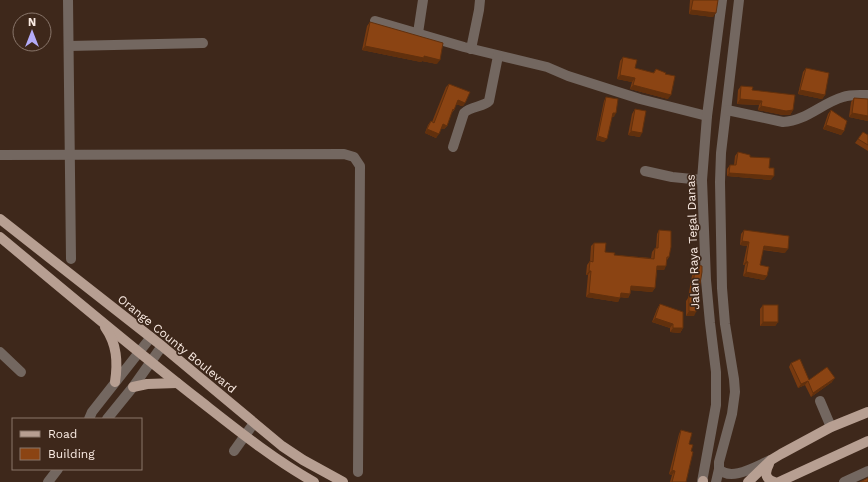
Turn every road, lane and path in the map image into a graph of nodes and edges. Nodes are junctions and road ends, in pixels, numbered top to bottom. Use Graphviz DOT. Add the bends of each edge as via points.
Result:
graph roads {
  1 [pos="68,0"];
  2 [pos="422,0"];
  3 [pos="480,0"];
  4 [pos="722,0"];
  5 [pos="739,0"];
  6 [pos="375,21"];
  7 [pos="418,33"];
  8 [pos="203,43"];
  9 [pos="69,46"];
  10 [pos="471,49"];
  11 [pos="498,56"];
  12 [pos="868,95"];
  13 [pos="727,110"];
  14 [pos="707,116"];
  15 [pos="453,147"];
  16 [pos="704,151"];
  17 [pos="722,153"];
  18 [pos="0,155"];
  19 [pos="70,155"];
  20 [pos="645,171"];
  21 [pos="702,180"];
  22 [pos="0,219"];
  23 [pos="0,237"];
  24 [pos="71,259"];
  25 [pos="101,320"];
  26 [pos="151,337"];
  27 [pos="162,346"];
  28 [pos="139,352"];
  29 [pos="1,355"];
  30 [pos="151,361"];
  31 [pos="22,372"];
  32 [pos="115,382"];
  33 [pos="177,383"];
  34 [pos="133,387"];
  35 [pos="820,401"];
  36 [pos="868,412"];
  37 [pos="89,418"];
  38 [pos="108,418"];
  39 [pos="254,423"];
  40 [pos="831,427"];
  41 [pos="245,436"];
  42 [pos="868,441"];
  43 [pos="234,451"];
  44 [pos="771,460"];
  45 [pos="719,469"];
  46 [pos="57,470"];
  47 [pos="868,471"];
  48 [pos="358,472"];
  49 [pos="48,482"];
  50 [pos="314,482"];
  51 [pos="343,482"];
  52 [pos="703,482"];
  53 [pos="716,482"];
  54 [pos="748,482"];
  55 [pos="774,482"];
  56 [pos="779,482"];
  57 [pos="844,482"];
  1 -- 9 [label="street"];
  2 -- 7 [label="street"];
  3 -- 10 [label="street"];
  4 -- 14 [label="street, Jalan Raya Tegal Danas"];
  5 -- 13 [label="street"];
  6 -- 7 [label="street"];
  7 -- 10 [label="street"];
  8 -- 9 [label="street"];
  9 -- 19 [label="street"];
  10 -- 11 [label="street"];
  11 -- 14 [label="street" via="547,67 640,99"];
  11 -- 15 [label="street" via="489,101 464,113"];
  12 -- 13 [label="street" via="844,96 791,122"];
  13 -- 17 [label="street"];
  14 -- 16 [label="street, Jalan Raya Tegal Danas"];
  16 -- 17 [label="street"];
  16 -- 21 [label="street, Jalan Raya Tegal Danas"];
  17 -- 45 [label="street" via="722,288 735,392"];
  18 -- 19 [label="street"];
  19 -- 24 [label="street"];
  19 -- 48 [label="street" via="344,154 354,157 360,166"];
  20 -- 21 [label="street"];
  21 -- 52 [label="street, Jalan Raya Tegal Danas" via="706,280 717,392"];
  22 -- 26 [label="main road, Orange County Boulevard"];
  23 -- 25 [label="main road"];
  25 -- 28 [label="main road"];
  25 -- 32 [label="main road" via="116,350"];
  26 -- 27 [label="main road, Orange County Boulevard"];
  26 -- 28 [label="street"];
  27 -- 30 [label="street"];
  27 -- 39 [label="main road, Orange County Boulevard"];
  28 -- 30 [label="main road"];
  28 -- 32 [label="street"];
  29 -- 31 [label="street"];
  30 -- 33 [label="main road"];
  30 -- 34 [label="street"];
  32 -- 37 [label="street"];
  33 -- 34 [label="main road" via="162,382"];
  33 -- 41 [label="main road"];
  34 -- 38 [label="street"];
  35 -- 40 [label="street"];
  36 -- 40 [label="main road"];
  39 -- 41 [label="street"];
  39 -- 51 [label="main road, Orange County Boulevard" via="303,460"];
  40 -- 44 [label="main road"];
  41 -- 43 [label="street"];
  41 -- 50 [label="main road"];
  42 -- 56 [label="main road"];
  44 -- 45 [label="street" via="732,476 722,473"];
  44 -- 54 [label="main road"];
  44 -- 55 [label="main road" via="766,475"];
  45 -- 53 [label="street"];
  46 -- 49 [label="street"];
  47 -- 57 [label="street"];
}
